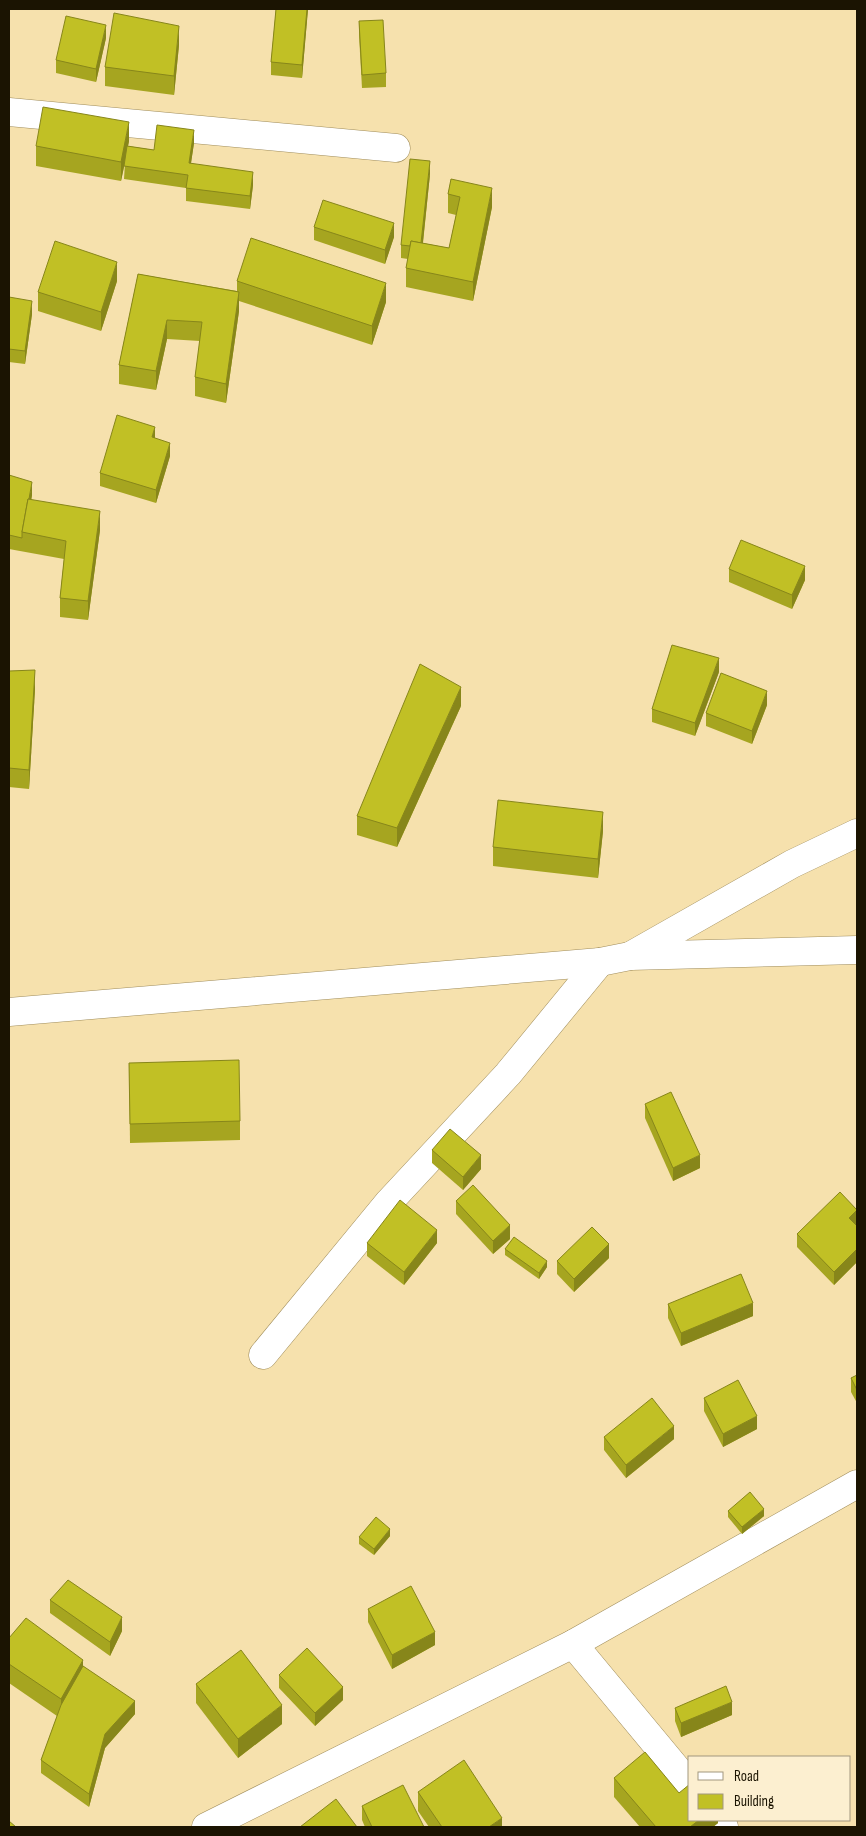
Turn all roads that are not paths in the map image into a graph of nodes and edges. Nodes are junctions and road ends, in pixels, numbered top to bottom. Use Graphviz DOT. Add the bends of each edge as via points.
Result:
graph roads {
  1 [pos="9,112"];
  2 [pos="396,148"];
  3 [pos="857,833"];
  4 [pos="857,950"];
  5 [pos="630,956"];
  6 [pos="600,962"];
  7 [pos="9,1012"];
  8 [pos="262,1355"];
  9 [pos="857,1484"];
  10 [pos="573,1644"];
  11 [pos="688,1783"];
  12 [pos="206,1827"];
  1 -- 2 [label="street"];
  3 -- 5 [label="street" via="792,864"];
  4 -- 5 [label="street"];
  5 -- 6 [label="street"];
  6 -- 7 [label="street"];
  6 -- 8 [label="street" via="508,1074 389,1202"];
  9 -- 10 [label="street"];
  10 -- 11 [label="street"];
  10 -- 12 [label="street"];
}
